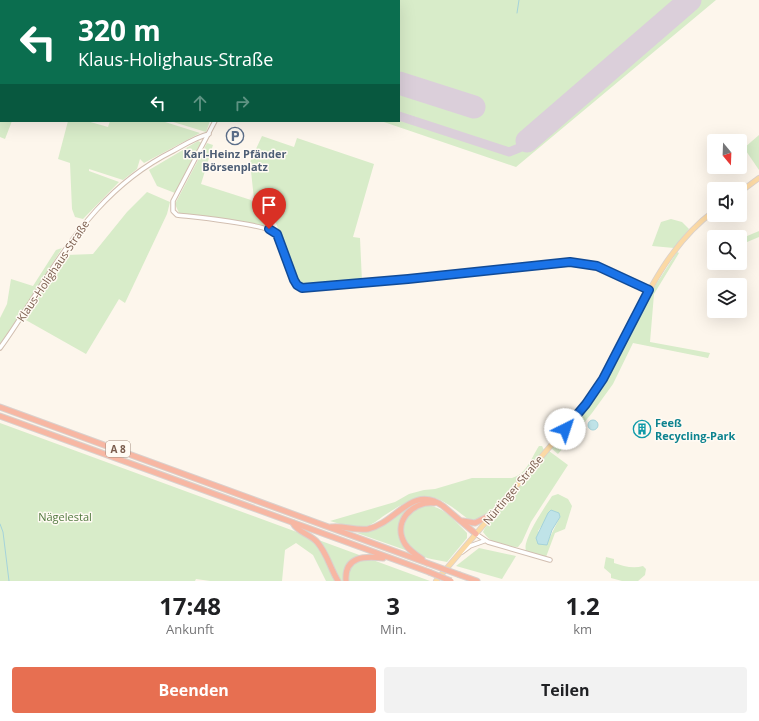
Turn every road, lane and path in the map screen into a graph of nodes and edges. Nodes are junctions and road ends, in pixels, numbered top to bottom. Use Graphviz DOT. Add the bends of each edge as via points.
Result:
graph roads {
  1 [pos="215,122"];
  2 [pos="209,134"];
  3 [pos="759,178"];
  4 [pos="747,187"];
  5 [pos="707,218"];
  6 [pos="649,290"];
  7 [pos="0,348"];
  8 [pos="0,407"];
  9 [pos="0,416"];
  10 [pos="443,506"];
  11 [pos="491,515"];
  12 [pos="462,521"];
  13 [pos="292,522"];
  14 [pos="330,527"];
  15 [pos="476,534"];
  16 [pos="484,541"];
  17 [pos="460,554"];
  18 [pos="390,558"];
  19 [pos="550,560"];
  20 [pos="427,563"];
  21 [pos="338,581"];
  22 [pos="346,581"];
  23 [pos="436,581"];
  24 [pos="451,581"];
  25 [pos="477,581"];
  1 -- 2 [label="street"];
  2 -- 6 [label="street" via="173,201 172,211 177,215 258,226 274,231 294,280 302,288 570,262 597,266"];
  2 -- 7 [label="street, Klaus-Holighaus-Straße" via="153,161 108,196 63,252"];
  3 -- 4 [label="main road"];
  5 -- 6 [label="main road, Nürtinger Straße" via="684,240"];
  6 -- 11 [label="main road, Nürtinger Straße" via="595,392"];
  8 -- 14 [label="highway, A 8"];
  9 -- 13 [label="highway, A 8"];
  10 -- 12 [label="highway"];
  10 -- 14 [label="highway" via="433,500 421,499 369,529"];
  10 -- 20 [label="highway" via="426,503 416,505 407,512 402,522 405,544"];
  11 -- 12 [label="highway" via="475,523"];
  11 -- 15 [label="main road, Nürtinger Straße"];
  12 -- 15 [label="highway"];
  13 -- 18 [label="highway, A 8"];
  13 -- 21 [label="highway" via="324,550"];
  14 -- 20 [label="highway, A 8"];
  15 -- 16 [label="street, Nürtinger Straße"];
  15 -- 17 [label="main road, Nürtinger Straße"];
  16 -- 17 [label="street" via="470,546"];
  16 -- 19 [label="street, Nürtinger Straße"];
  17 -- 23 [label="main road, Nürtinger Straße"];
  18 -- 22 [label="highway" via="359,558 352,562 348,569"];
  18 -- 24 [label="highway, A 8, bridge"];
  20 -- 25 [label="highway, A 8, bridge"];
}
